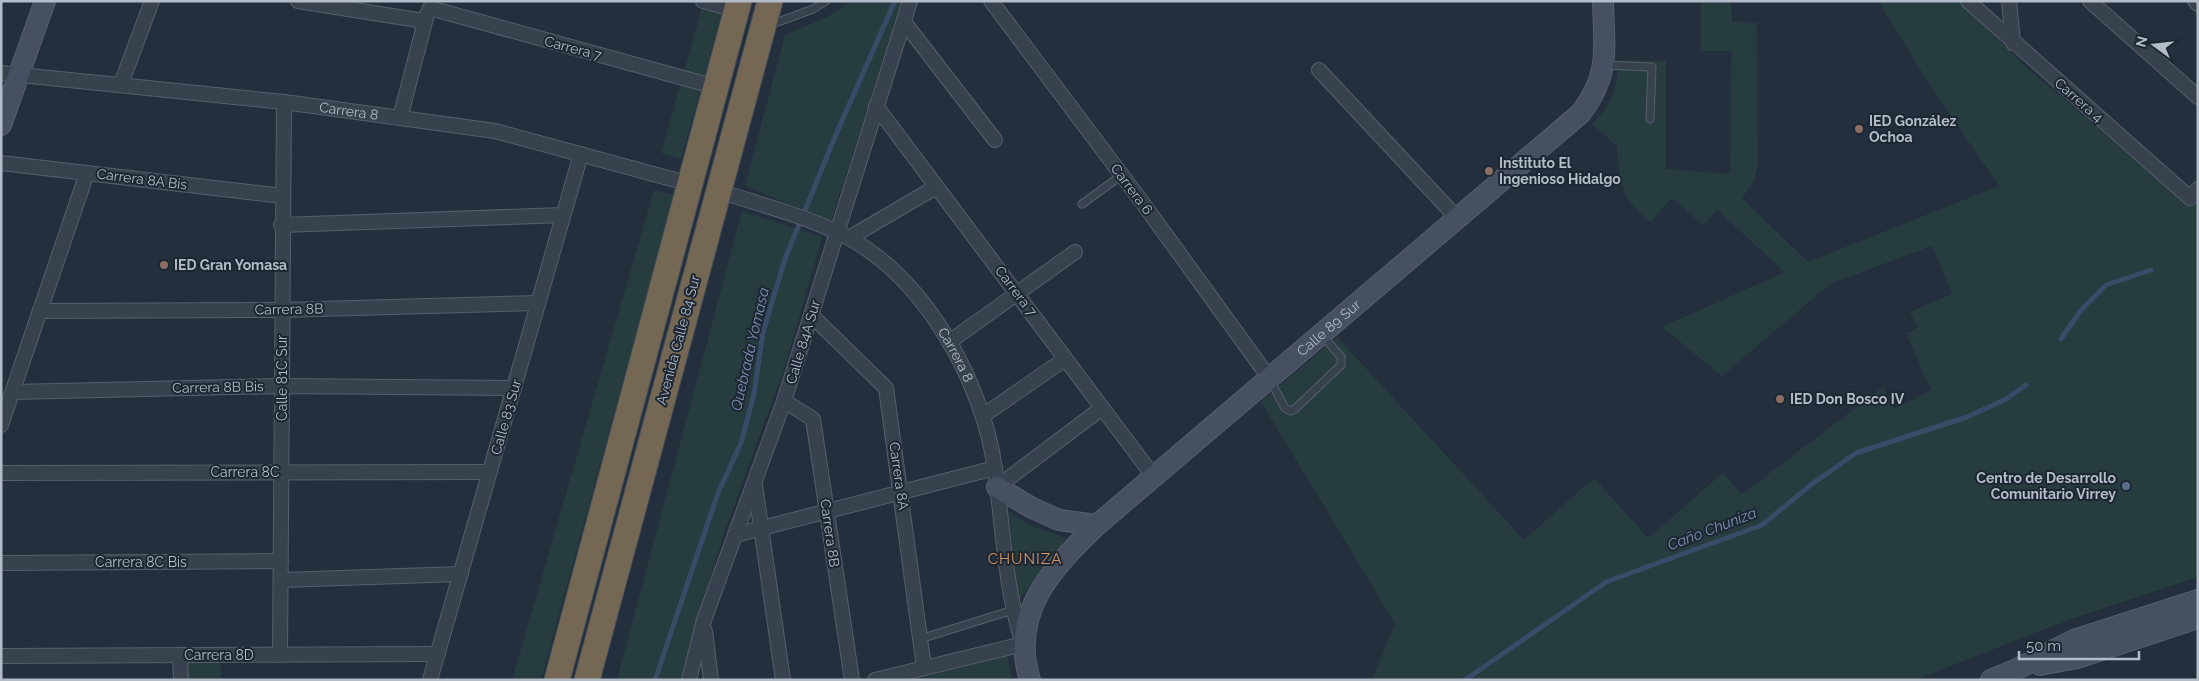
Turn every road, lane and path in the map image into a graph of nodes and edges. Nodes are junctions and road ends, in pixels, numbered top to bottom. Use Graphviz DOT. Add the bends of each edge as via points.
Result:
graph roads {
  1 [pos="45,1"];
  2 [pos="152,1"];
  3 [pos="298,1"];
  4 [pos="703,1"];
  5 [pos="770,1"];
  6 [pos="826,1"];
  7 [pos="910,1"];
  8 [pos="991,1"];
  9 [pos="1603,1"];
  10 [pos="1968,1"];
  11 [pos="2009,1"];
  12 [pos="2090,1"];
  13 [pos="431,5"];
  14 [pos="738,6"];
  15 [pos="424,21"];
  16 [pos="904,22"];
  17 [pos="763,28"];
  18 [pos="2014,42"];
  19 [pos="1604,65"];
  20 [pos="1319,70"];
  21 [pos="10,74"];
  22 [pos="120,84"];
  23 [pos="716,87"];
  24 [pos="2198,96"];
  25 [pos="284,102"];
  26 [pos="876,106"];
  27 [pos="400,118"];
  28 [pos="1650,119"];
  29 [pos="1,125"];
  30 [pos="995,140"];
  31 [pos="581,154"];
  32 [pos="1,163"];
  33 [pos="88,173"];
  34 [pos="1122,175"];
  35 [pos="690,184"];
  36 [pos="936,187"];
  37 [pos="719,191"];
  38 [pos="2194,193"];
  39 [pos="283,196"];
  40 [pos="1082,204"];
  41 [pos="563,215"];
  42 [pos="1458,219"];
  43 [pos="281,225"];
  44 [pos="836,232"];
  45 [pos="849,238"];
  46 [pos="1075,252"];
  47 [pos="1017,294"];
  48 [pos="538,303"];
  49 [pos="282,310"];
  50 [pos="40,311"];
  51 [pos="811,315"];
  52 [pos="1322,334"];
  53 [pos="949,342"];
  54 [pos="1064,358"];
  55 [pos="1270,379"];
  56 [pos="282,386"];
  57 [pos="514,388"];
  58 [pos="13,392"];
  59 [pos="784,401"];
  60 [pos="1102,408"];
  61 [pos="984,415"];
  62 [pos="1,425"];
  63 [pos="281,472"];
  64 [pos="489,472"];
  65 [pos="1,473"];
  66 [pos="1154,477"];
  67 [pos="996,478"];
  68 [pos="755,484"];
  69 [pos="902,492"];
  70 [pos="827,511"];
  71 [pos="1097,525"];
  72 [pos="761,528"];
  73 [pos="735,535"];
  74 [pos="281,561"];
  75 [pos="1,563"];
  76 [pos="461,574"];
  77 [pos="280,580"];
  78 [pos="2198,600"];
  79 [pos="1012,610"];
  80 [pos="2198,618"];
  81 [pos="704,620"];
  82 [pos="920,639"];
  83 [pos="1023,644"];
  84 [pos="438,654"];
  85 [pos="180,655"];
  86 [pos="280,655"];
  87 [pos="1,656"];
  88 [pos="924,668"];
  89 [pos="2016,675"];
  90 [pos="1029,677"];
  91 [pos="180,680"];
  92 [pos="430,680"];
  93 [pos="557,680"];
  94 [pos="587,680"];
  95 [pos="689,680"];
  96 [pos="710,680"];
  97 [pos="783,680"];
  98 [pos="852,680"];
  99 [pos="875,680"];
  100 [pos="1991,680"];
  1 -- 21 [label="street"];
  2 -- 22 [label="street"];
  3 -- 15 [label="street"];
  4 -- 14 [label="street"];
  5 -- 17 [label="highway, Avenida Calle 84 Sur"];
  6 -- 17 [label="lane"];
  7 -- 16 [label="street, Calle 84A Sur"];
  8 -- 34 [label="street, Carrera 6"];
  9 -- 19 [label="street, Calle 89 Sur"];
  10 -- 18 [label="street, Carrera 4"];
  11 -- 18 [label="street"];
  12 -- 24 [label="street"];
  13 -- 15 [label="street"];
  13 -- 23 [label="street, Carrera 7"];
  14 -- 23 [label="highway"];
  15 -- 27 [label="street"];
  16 -- 26 [label="street, Calle 84A Sur"];
  16 -- 30 [label="street"];
  17 -- 37 [label="highway, Avenida Calle 84 Sur"];
  18 -- 38 [label="street, Carrera 4"];
  19 -- 28 [label="lane" via="1652,67"];
  19 -- 42 [label="street, Calle 89 Sur" via="1593,98 1581,113"];
  20 -- 42 [label="street"];
  21 -- 22 [label="street, Carrera 8"];
  21 -- 29 [label="street"];
  22 -- 25 [label="street, Carrera 8"];
  23 -- 35 [label="highway"];
  25 -- 27 [label="street, Carrera 8"];
  25 -- 39 [label="street, Calle 81C Sur"];
  26 -- 36 [label="street, Carrera 7"];
  26 -- 44 [label="street, Calle 84A Sur"];
  27 -- 31 [label="street, Carrera 8" via="495,131"];
  31 -- 35 [label="street, Carrera 8"];
  31 -- 41 [label="street, Calle 83 Sur"];
  32 -- 33 [label="street, Carrera 8A Bis"];
  33 -- 39 [label="street, Carrera 8A Bis"];
  33 -- 50 [label="street"];
  34 -- 40 [label="lane"];
  34 -- 55 [label="street, Carrera 6"];
  35 -- 93 [label="highway"];
  36 -- 45 [label="street"];
  36 -- 47 [label="street, Carrera 7"];
  37 -- 44 [label="street, Carrera 8"];
  37 -- 94 [label="highway, Avenida Calle 84 Sur"];
  39 -- 43 [label="street, Calle 81C Sur"];
  41 -- 43 [label="street"];
  41 -- 48 [label="street, Calle 83 Sur"];
  42 -- 52 [label="street, Calle 89 Sur"];
  43 -- 49 [label="street, Calle 81C Sur"];
  44 -- 45 [label="street, Carrera 8"];
  44 -- 51 [label="street, Calle 84A Sur"];
  45 -- 53 [label="street, Carrera 8" via="890,268 920,299"];
  46 -- 47 [label="street"];
  47 -- 53 [label="street"];
  47 -- 54 [label="street, Carrera 7"];
  48 -- 49 [label="street, Carrera 8B"];
  48 -- 57 [label="street, Calle 83 Sur"];
  49 -- 50 [label="street, Carrera 8B"];
  49 -- 56 [label="street, Calle 81C Sur"];
  50 -- 58 [label="street"];
  51 -- 59 [label="street, Calle 84A Sur"];
  51 -- 69 [label="street, Carrera 8A" via="886,388"];
  52 -- 55 [label="street, Calle 89 Sur"];
  52 -- 55 [label="lane" via="1341,356 1341,365 1295,409 1285,408"];
  53 -- 61 [label="street, Carrera 8"];
  54 -- 60 [label="street, Carrera 7"];
  54 -- 61 [label="street"];
  55 -- 66 [label="street, Calle 89 Sur"];
  56 -- 57 [label="street, Carrera 8B Bis"];
  56 -- 58 [label="street, Carrera 8B Bis"];
  56 -- 63 [label="street, Calle 81C Sur"];
  57 -- 64 [label="street, Calle 83 Sur"];
  58 -- 62 [label="street"];
  59 -- 68 [label="street, Calle 84A Sur"];
  59 -- 70 [label="street, Carrera 8B" via="813,420"];
  60 -- 66 [label="street, Carrera 7"];
  60 -- 67 [label="street"];
  61 -- 67 [label="street, Carrera 8"];
  63 -- 64 [label="street, Carrera 8C"];
  63 -- 65 [label="street, Carrera 8C"];
  63 -- 74 [label="street, Calle 81C Sur"];
  64 -- 76 [label="street, Calle 83 Sur"];
  66 -- 71 [label="street, Calle 89 Sur"];
  67 -- 69 [label="street"];
  67 -- 71 [label="street" via="1032,508 1059,520"];
  67 -- 79 [label="street, Carrera 8"];
  68 -- 72 [label="street"];
  68 -- 73 [label="street, Calle 84A Sur"];
  69 -- 70 [label="street"];
  69 -- 82 [label="street, Carrera 8A"];
  70 -- 72 [label="street"];
  70 -- 98 [label="street, Carrera 8B"];
  71 -- 83 [label="street, Calle 89 Sur" via="1049,574 1028,617"];
  72 -- 73 [label="street"];
  72 -- 97 [label="street"];
  73 -- 81 [label="street, Calle 84A Sur"];
  74 -- 75 [label="street, Carrera 8C Bis"];
  74 -- 77 [label="street, Calle 81C Sur"];
  76 -- 77 [label="street"];
  76 -- 84 [label="street, Calle 83 Sur"];
  77 -- 86 [label="street, Calle 81C Sur"];
  78 -- 89 [label="street" via="2074,640"];
  79 -- 82 [label="lane"];
  79 -- 83 [label="street, Carrera 8"];
  80 -- 89 [label="street"];
  81 -- 95 [label="street, Calle 84A Sur"];
  81 -- 96 [label="street"];
  82 -- 88 [label="street, Carrera 8A"];
  83 -- 88 [label="street"];
  83 -- 90 [label="street, Calle 89 Sur"];
  84 -- 86 [label="street, Carrera 8D"];
  84 -- 92 [label="street, Calle 83 Sur"];
  85 -- 86 [label="street, Carrera 8D"];
  85 -- 87 [label="street, Carrera 8D"];
  85 -- 91 [label="street"];
  88 -- 99 [label="street"];
  89 -- 100 [label="street"];
}
